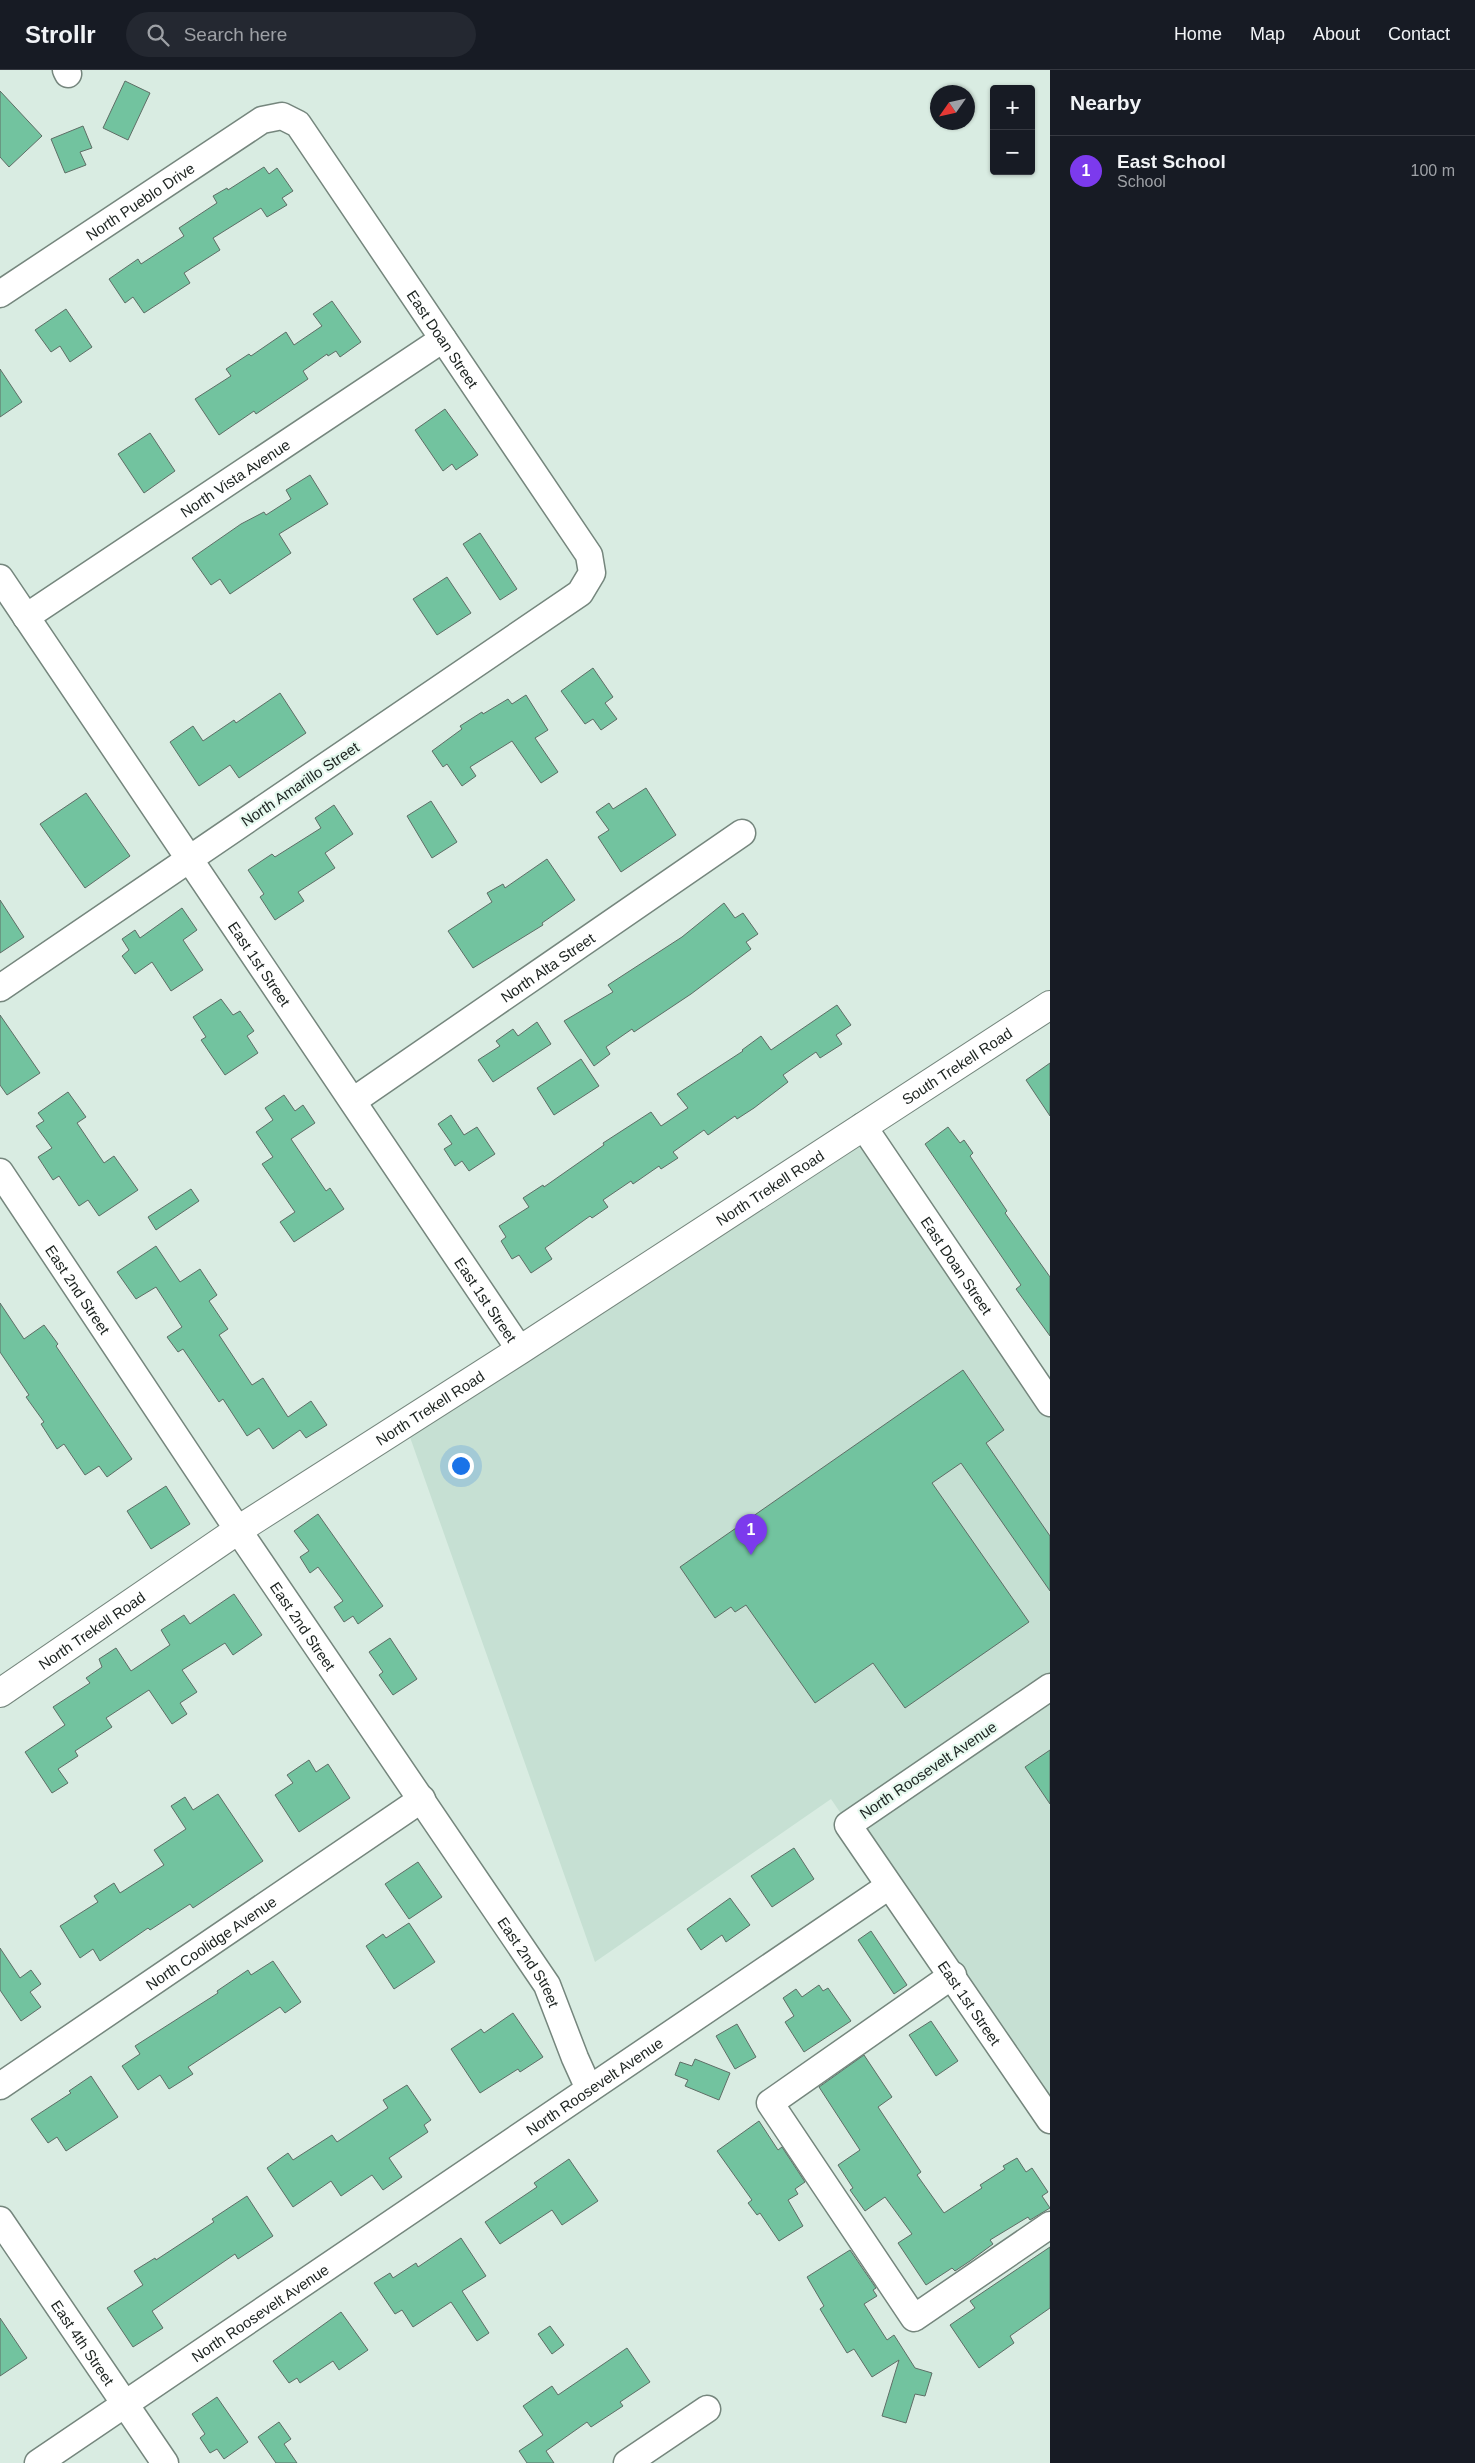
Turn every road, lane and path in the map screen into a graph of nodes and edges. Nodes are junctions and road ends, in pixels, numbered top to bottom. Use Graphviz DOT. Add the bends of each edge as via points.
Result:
graph roads {
  1 [pos="282,116"];
  2 [pos="0,294"];
  3 [pos="443,339"];
  4 [pos="592,573"];
  5 [pos="0,578"];
  6 [pos="26,617"];
  7 [pos="742,833"];
  8 [pos="190,859"];
  9 [pos="0,988"];
  10 [pos="1050,1005"];
  11 [pos="353,1101"];
  12 [pos="863,1126"];
  13 [pos="0,1172"];
  14 [pos="520,1350"];
  15 [pos="1050,1403"];
  16 [pos="238,1530"];
  17 [pos="1050,1687"];
  18 [pos="0,1693"];
  19 [pos="422,1799"];
  20 [pos="889,1886"];
  21 [pos="953,1975"];
  22 [pos="0,2086"];
  23 [pos="589,2089"];
  24 [pos="1050,2120"];
  25 [pos="0,2220"];
  26 [pos="1050,2225"];
  27 [pos="125,2404"];
  28 [pos="707,2409"];
  29 [pos="38,2463"];
  30 [pos="165,2463"];
  31 [pos="627,2463"];
  1 -- 2 [label="street, North Pueblo Drive" via="262,120"];
  1 -- 3 [label="street, East Doan Street" via="298,124"];
  3 -- 4 [label="street, East Doan Street" via="589,555"];
  3 -- 6 [label="street, North Vista Avenue"];
  4 -- 8 [label="street, North Amarillo Street" via="580,593"];
  5 -- 6 [label="street, East 1st Street"];
  6 -- 8 [label="street, East 1st Street"];
  7 -- 11 [label="street, North Alta Street"];
  8 -- 9 [label="street, North Amarillo Street"];
  8 -- 11 [label="street, East 1st Street"];
  10 -- 12 [label="main road, South Trekell Road"];
  11 -- 14 [label="street, East 1st Street"];
  12 -- 14 [label="main road, North Trekell Road"];
  12 -- 15 [label="street, East Doan Street"];
  13 -- 16 [label="street, East 2nd Street"];
  14 -- 16 [label="main road, North Trekell Road"];
  16 -- 18 [label="main road, North Trekell Road"];
  16 -- 19 [label="street, East 2nd Street"];
  17 -- 20 [label="street, North Roosevelt Avenue" via="848,1825"];
  19 -- 22 [label="street, North Coolidge Avenue"];
  19 -- 23 [label="street, East 2nd Street" via="547,1985"];
  20 -- 21 [label="street, East 1st Street"];
  20 -- 23 [label="street, North Roosevelt Avenue"];
  21 -- 24 [label="street, East 1st Street"];
  21 -- 26 [label="street" via="770,2103 914,2318"];
  23 -- 27 [label="street, North Roosevelt Avenue"];
  25 -- 27 [label="street, East 4th Street"];
  27 -- 29 [label="street, North Roosevelt Avenue"];
  27 -- 30 [label="street, East 4th Street"];
  28 -- 31 [label="street"];
}
